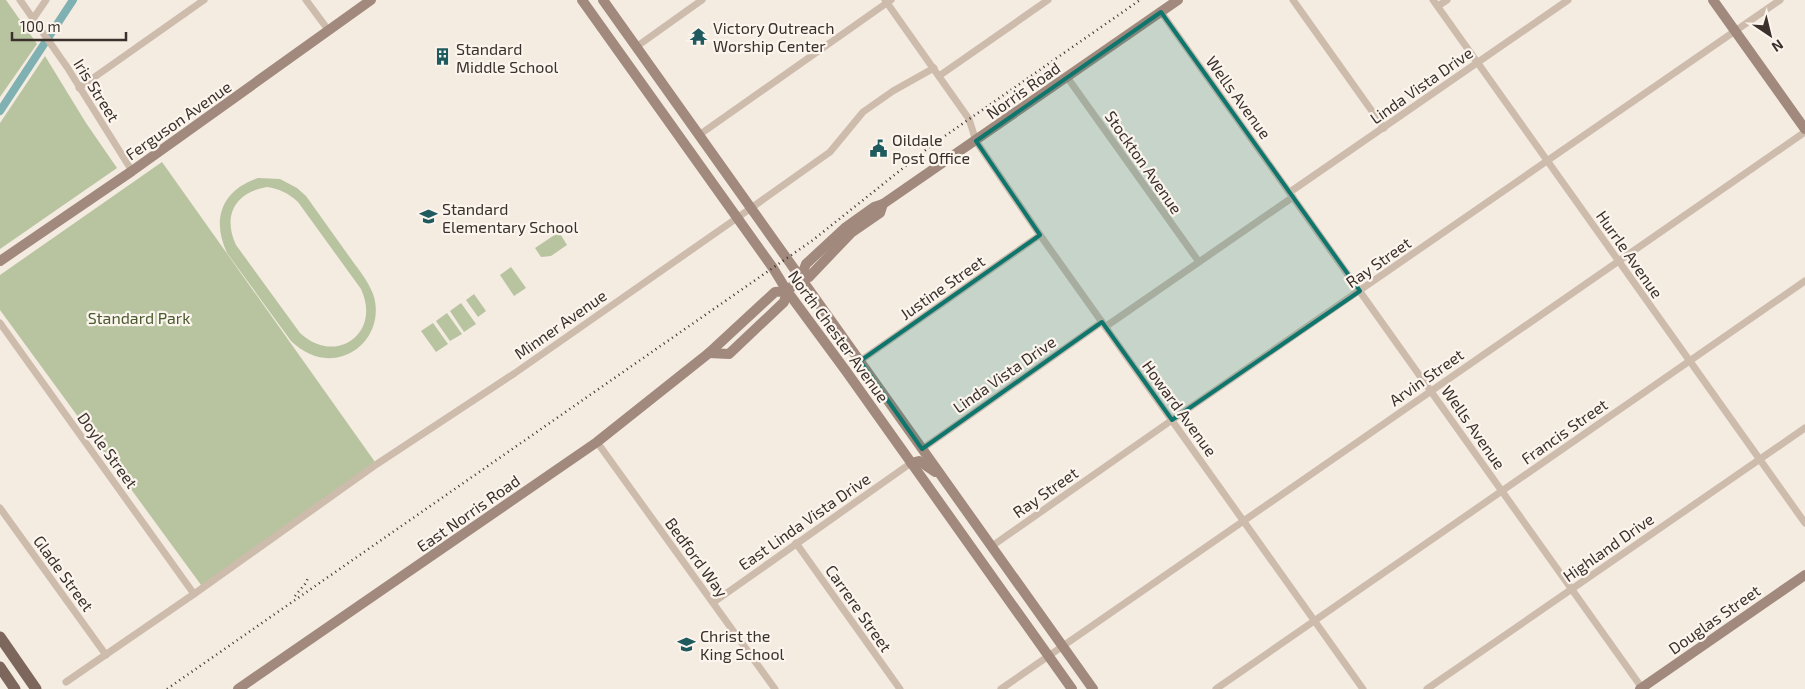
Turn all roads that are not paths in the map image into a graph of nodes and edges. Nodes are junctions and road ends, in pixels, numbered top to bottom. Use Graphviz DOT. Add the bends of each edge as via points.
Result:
graph roads {
  1 [pos="20,0"];
  2 [pos="46,0"];
  3 [pos="204,0"];
  4 [pos="306,0"];
  5 [pos="371,0"];
  6 [pos="582,0"];
  7 [pos="603,0"];
  8 [pos="702,0"];
  9 [pos="1048,0"];
  10 [pos="1178,0"];
  11 [pos="1293,0"];
  12 [pos="1447,0"];
  13 [pos="1568,0"];
  14 [pos="1713,0"];
  15 [pos="1780,0"];
  16 [pos="887,1"];
  17 [pos="1435,3"];
  18 [pos="1161,12"];
  19 [pos="33,19"];
  20 [pos="1735,31"];
  21 [pos="329,32"];
  22 [pos="636,46"];
  23 [pos="1478,63"];
  24 [pos="934,68"];
  25 [pos="939,76"];
  26 [pos="1067,78"];
  27 [pos="79,88"];
  28 [pos="1384,128"];
  29 [pos="1805,130"];
  30 [pos="699,135"];
  31 [pos="976,141"];
  32 [pos="1548,161"];
  33 [pos="132,171"];
  34 [pos="1291,195"];
  35 [pos="751,208"];
  36 [pos="737,218"];
  37 [pos="1040,235"];
  38 [pos="0,260"];
  39 [pos="1619,261"];
  40 [pos="1199,262"];
  41 [pos="800,279"];
  42 [pos="1805,281"];
  43 [pos="787,291"];
  44 [pos="1360,291"];
  45 [pos="0,323"];
  46 [pos="1104,325"];
  47 [pos="860,361"];
  48 [pos="1690,361"];
  49 [pos="1430,390"];
  50 [pos="1172,420"];
  51 [pos="1805,428"];
  52 [pos="597,442"];
  53 [pos="922,449"];
  54 [pos="1760,459"];
  55 [pos="911,463"];
  56 [pos="942,477"];
  57 [pos="1502,490"];
  58 [pos="0,508"];
  59 [pos="1243,520"];
  60 [pos="1805,523"];
  61 [pos="796,543"];
  62 [pos="992,546"];
  63 [pos="1805,575"];
  64 [pos="1572,589"];
  65 [pos="194,594"];
  66 [pos="714,602"];
  67 [pos="1314,620"];
  68 [pos="0,638"];
  69 [pos="1063,646"];
  70 [pos="106,655"];
  71 [pos="1048,656"];
  72 [pos="0,667"];
  73 [pos="66,682"];
  74 [pos="1641,688"];
  75 [pos="15,689"];
  76 [pos="36,689"];
  77 [pos="238,689"];
  78 [pos="775,689"];
  79 [pos="900,689"];
  80 [pos="1001,689"];
  81 [pos="1072,689"];
  82 [pos="1093,689"];
  83 [pos="1216,689"];
  84 [pos="1363,689"];
  85 [pos="1427,689"];
  1 -- 19 [label="street, Iris Street"];
  2 -- 19 [label="street"];
  3 -- 27 [label="street"];
  4 -- 21 [label="street"];
  5 -- 21 [label="street, Ferguson Avenue"];
  6 -- 36 [label="street, North Chester Avenue"];
  7 -- 22 [label="street, North Chester Avenue"];
  8 -- 22 [label="street"];
  9 -- 25 [label="street"];
  10 -- 18 [label="street, Norris Road"];
  11 -- 28 [label="street"];
  12 -- 17 [label="street"];
  13 -- 23 [label="street, Linda Vista Drive"];
  14 -- 20 [label="street"];
  15 -- 20 [label="street, Ray Street"];
  16 -- 24 [label="street, Howard Avenue"];
  16 -- 30 [label="street"];
  17 -- 23 [label="street, Hurrle Avenue"];
  18 -- 26 [label="street, Norris Road"];
  18 -- 34 [label="street, Wells Avenue"];
  19 -- 27 [label="street, Iris Street"];
  20 -- 29 [label="street"];
  20 -- 32 [label="street, Ray Street"];
  21 -- 33 [label="street, Ferguson Avenue"];
  22 -- 30 [label="street, North Chester Avenue"];
  23 -- 28 [label="street, Linda Vista Drive"];
  23 -- 32 [label="street, Hurrle Avenue"];
  24 -- 25 [label="street, Howard Avenue"];
  24 -- 35 [label="street, Minner Avenue" via="863,112 830,152"];
  25 -- 31 [label="street, Howard Avenue" via="969,119"];
  26 -- 31 [label="street, Norris Road"];
  26 -- 40 [label="street, Stockton Avenue"];
  27 -- 33 [label="street, Iris Street"];
  28 -- 34 [label="street, Linda Vista Drive"];
  29 -- 39 [label="street, Arvin Street"];
  30 -- 35 [label="street, North Chester Avenue"];
  31 -- 37 [label="street, Howard Avenue"];
  31 -- 41 [label="street, Norris Road" via="840,233 806,264"];
  32 -- 39 [label="street, Hurrle Avenue"];
  32 -- 44 [label="street, Ray Street"];
  33 -- 38 [label="street, Ferguson Avenue"];
  34 -- 40 [label="street, Linda Vista Drive"];
  34 -- 44 [label="street, Wells Avenue"];
  35 -- 36 [label="street, Minner Avenue"];
  35 -- 41 [label="street, North Chester Avenue"];
  36 -- 43 [label="street, North Chester Avenue"];
  36 -- 65 [label="street, Minner Avenue" via="515,373 377,464"];
  37 -- 46 [label="street, Howard Avenue"];
  37 -- 47 [label="street, Justine Street"];
  39 -- 48 [label="street, Hurrle Avenue"];
  39 -- 49 [label="street, Arvin Street"];
  40 -- 46 [label="street, Linda Vista Drive"];
  41 -- 43 [label="street, East Norris Road"];
  41 -- 47 [label="street, North Chester Avenue"];
  42 -- 48 [label="street, Francis Street"];
  43 -- 52 [label="street, East Norris Road" via="775,292 709,353"];
  43 -- 55 [label="street, North Chester Avenue"];
  44 -- 49 [label="street, Wells Avenue"];
  44 -- 50 [label="street, Ray Street"];
  45 -- 65 [label="street, Doyle Street"];
  46 -- 50 [label="street, Howard Avenue"];
  46 -- 53 [label="street, Linda Vista Drive"];
  47 -- 53 [label="street, North Chester Avenue"];
  48 -- 54 [label="street, Hurrle Avenue"];
  48 -- 57 [label="street, Francis Street"];
  49 -- 57 [label="street, Wells Avenue"];
  49 -- 59 [label="street, Arvin Street"];
  50 -- 59 [label="street, Howard Avenue"];
  50 -- 62 [label="street, Ray Street"];
  51 -- 54 [label="street, Highland Drive"];
  52 -- 66 [label="street, Bedford Way"];
  52 -- 77 [label="street, East Norris Road"];
  53 -- 56 [label="street, North Chester Avenue"];
  54 -- 60 [label="street, Hurrle Avenue"];
  54 -- 64 [label="street, Highland Drive"];
  55 -- 56 [label="street" via="919,461"];
  55 -- 61 [label="street, East Linda Vista Drive"];
  55 -- 71 [label="street, North Chester Avenue"];
  56 -- 62 [label="street, North Chester Avenue"];
  57 -- 64 [label="street, Wells Avenue"];
  57 -- 67 [label="street, Francis Street"];
  58 -- 70 [label="street, Glade Street"];
  59 -- 67 [label="street, Howard Avenue"];
  59 -- 69 [label="street, Arvin Street"];
  61 -- 66 [label="street, East Linda Vista Drive"];
  61 -- 79 [label="street, Carrere Street"];
  62 -- 69 [label="street, North Chester Avenue"];
  63 -- 74 [label="street, Douglas Street"];
  64 -- 74 [label="street, Wells Avenue"];
  64 -- 85 [label="street, Highland Drive"];
  65 -- 70 [label="street, Minner Avenue"];
  66 -- 78 [label="street, Bedford Way"];
  67 -- 83 [label="street, Francis Street"];
  67 -- 84 [label="street, Howard Avenue"];
  68 -- 76 [label="main road"];
  69 -- 71 [label="street, Arvin Street"];
  69 -- 82 [label="street, North Chester Avenue"];
  70 -- 73 [label="street, Minner Avenue"];
  71 -- 80 [label="street, Arvin Street"];
  71 -- 81 [label="street, North Chester Avenue"];
  72 -- 75 [label="main road"];
}
